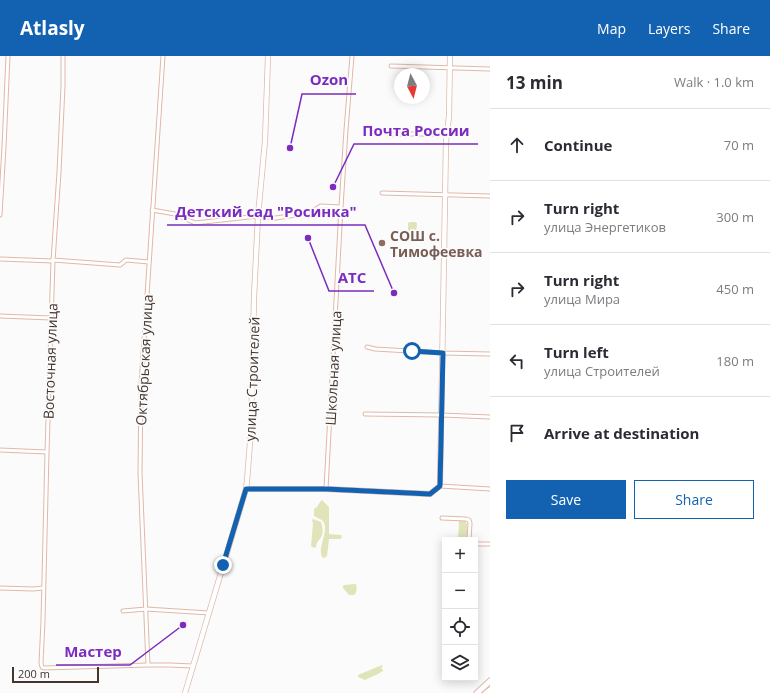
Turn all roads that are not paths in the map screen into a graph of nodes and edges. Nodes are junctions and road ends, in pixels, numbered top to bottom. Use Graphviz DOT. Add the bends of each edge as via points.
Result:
graph roads {
  1 [pos="8,56"];
  2 [pos="63,56"];
  3 [pos="164,56"];
  4 [pos="268,56"];
  5 [pos="352,56"];
  6 [pos="450,56"];
  7 [pos="391,66"];
  8 [pos="450,68"];
  9 [pos="490,69"];
  10 [pos="389,134"];
  11 [pos="447,134"];
  12 [pos="382,193"];
  13 [pos="445,195"];
  14 [pos="490,196"];
  15 [pos="341,207"];
  16 [pos="152,210"];
  17 [pos="0,215"];
  18 [pos="258,216"];
  19 [pos="0,259"];
  20 [pos="53,261"];
  21 [pos="149,262"];
  22 [pos="0,316"];
  23 [pos="51,318"];
  24 [pos="367,347"];
  25 [pos="443,353"];
  26 [pos="490,354"];
  27 [pos="365,414"];
  28 [pos="442,415"];
  29 [pos="490,417"];
  30 [pos="0,450"];
  31 [pos="47,452"];
  32 [pos="440,486"];
  33 [pos="246,489"];
  34 [pos="326,489"];
  35 [pos="490,489"];
  36 [pos="442,518"];
  37 [pos="469,537"];
  38 [pos="478,544"];
  39 [pos="490,544"];
  40 [pos="0,588"];
  41 [pos="43,588"];
  42 [pos="146,609"];
  43 [pos="123,611"];
  44 [pos="209,613"];
  45 [pos="148,665"];
  46 [pos="193,666"];
  47 [pos="490,681"];
  48 [pos="490,690"];
  49 [pos="185,693"];
  50 [pos="477,693"];
  51 [pos="486,693"];
  1 -- 17 [label="street"];
  2 -- 20 [label="street, Восточная улица"];
  3 -- 16 [label="street, Октябрьская улица"];
  4 -- 18 [label="main road, улица Строителей" via="265,141"];
  5 -- 15 [label="street, Школьная улица"];
  6 -- 8 [label="main road"];
  7 -- 8 [label="street"];
  8 -- 9 [label="street"];
  8 -- 11 [label="main road"];
  10 -- 11 [label="street"];
  11 -- 13 [label="main road"];
  12 -- 13 [label="street"];
  13 -- 14 [label="street"];
  13 -- 25 [label="main road"];
  15 -- 18 [label="street" via="321,206 309,213 276,218"];
  15 -- 34 [label="street, Школьная улица"];
  16 -- 18 [label="street" via="175,214 195,223"];
  16 -- 21 [label="street, Октябрьская улица"];
  18 -- 33 [label="main road, улица Строителей" via="251,430"];
  19 -- 20 [label="street"];
  20 -- 21 [label="street" via="120,265 126,260"];
  20 -- 23 [label="street, Восточная улица"];
  21 -- 42 [label="street, Октябрьская улица" via="141,385 140,473"];
  22 -- 23 [label="street"];
  23 -- 31 [label="street, Восточная улица"];
  24 -- 25 [label="street"];
  25 -- 26 [label="street"];
  25 -- 28 [label="main road"];
  27 -- 28 [label="street"];
  28 -- 29 [label="street"];
  28 -- 32 [label="main road"];
  30 -- 31 [label="street"];
  31 -- 41 [label="street, Восточная улица"];
  32 -- 34 [label="main road" via="430,494"];
  32 -- 35 [label="street"];
  33 -- 34 [label="main road"];
  33 -- 44 [label="main road, улица Строителей"];
  36 -- 37 [label="street" via="469,520"];
  38 -- 39 [label="street"];
  40 -- 41 [label="street"];
  41 -- 45 [label="street, Восточная улица" via="42,667"];
  42 -- 43 [label="street"];
  42 -- 44 [label="street"];
  42 -- 45 [label="street, Октябрьская улица"];
  44 -- 46 [label="main road, улица Строителей"];
  45 -- 46 [label="street"];
  46 -- 49 [label="main road, улица Строителей"];
  47 -- 50 [label="main road"];
  48 -- 51 [label="main road"];
}
